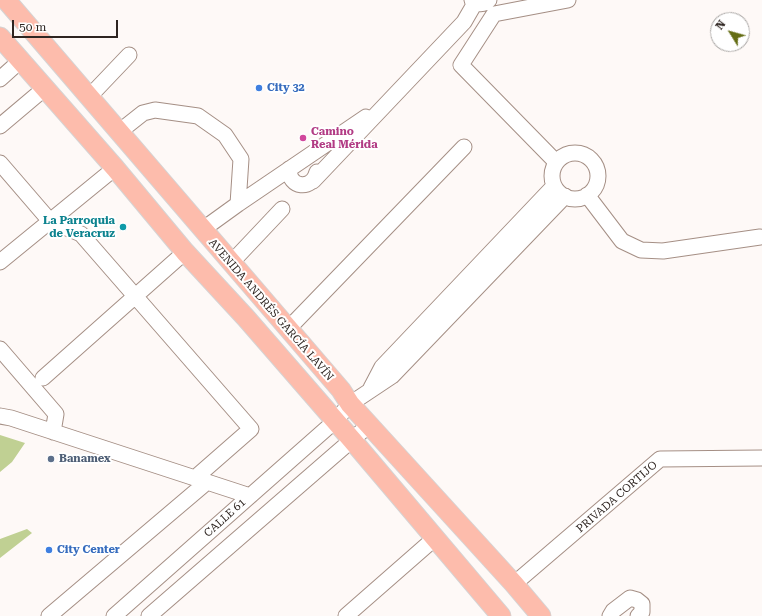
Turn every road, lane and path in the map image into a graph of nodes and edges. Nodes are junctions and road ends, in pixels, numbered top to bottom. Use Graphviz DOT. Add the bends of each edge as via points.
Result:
graph roads {
  1 [pos="6,0"];
  2 [pos="568,0"];
  3 [pos="479,1"];
  4 [pos="0,37"];
  5 [pos="129,55"];
  6 [pos="20,61"];
  7 [pos="0,79"];
  8 [pos="45,88"];
  9 [pos="89,97"];
  10 [pos="393,98"];
  11 [pos="0,126"];
  12 [pos="119,132"];
  13 [pos="464,147"];
  14 [pos="306,158"];
  15 [pos="556,162"];
  16 [pos="0,164"];
  17 [pos="115,168"];
  18 [pos="289,169"];
  19 [pos="313,181"];
  20 [pos="560,191"];
  21 [pos="587,195"];
  22 [pos="238,204"];
  23 [pos="282,209"];
  24 [pos="50,221"];
  25 [pos="202,230"];
  26 [pos="760,237"];
  27 [pos="185,252"];
  28 [pos="0,262"];
  29 [pos="231,264"];
  30 [pos="134,296"];
  31 [pos="288,329"];
  32 [pos="0,348"];
  33 [pos="43,378"];
  34 [pos="350,404"];
  35 [pos="0,416"];
  36 [pos="335,421"];
  37 [pos="369,425"];
  38 [pos="53,432"];
  39 [pos="352,440"];
  40 [pos="762,458"];
  41 [pos="201,480"];
  42 [pos="250,496"];
  43 [pos="435,538"];
  44 [pos="514,584"];
  45 [pos="49,616"];
  46 [pos="114,616"];
  47 [pos="149,616"];
  48 [pos="346,616"];
  49 [pos="501,616"];
  50 [pos="541,616"];
  51 [pos="610,616"];
  52 [pos="638,616"];
  1 -- 9 [label="main road, AVENIDA ANDRÉS GARCÍA LAVÍN"];
  2 -- 15 [label="street" via="494,14 461,65"];
  3 -- 10 [label="street" via="464,22"];
  4 -- 6 [label="main road"];
  5 -- 9 [label="street"];
  6 -- 7 [label="street"];
  6 -- 8 [label="main road"];
  8 -- 11 [label="street"];
  8 -- 17 [label="main road"];
  9 -- 12 [label="main road, AVENIDA ANDRÉS GARCÍA LAVÍN"];
  10 -- 14 [label="street"];
  10 -- 19 [label="street"];
  12 -- 22 [label="street" via="143,113 155,110 198,116 225,135 241,159"];
  12 -- 25 [label="main road, AVENIDA ANDRÉS GARCÍA LAVÍN"];
  13 -- 31 [label="street"];
  14 -- 18 [label="street"];
  14 -- 19 [label="street" via="317,167"];
  15 -- 20 [label="street" via="552,174"];
  15 -- 21 [label="street" via="562,156 576,153 583,154 594,163 598,177"];
  16 -- 24 [label="street"];
  17 -- 24 [label="street"];
  17 -- 27 [label="main road"];
  18 -- 19 [label="street" via="290,177 297,184 305,185"];
  18 -- 22 [label="street"];
  20 -- 21 [label="street" via="572,198"];
  20 -- 34 [label="street, CALLE 61" via="382,367 369,390"];
  21 -- 26 [label="street" via="622,241 641,250 663,251"];
  22 -- 25 [label="street"];
  23 -- 29 [label="street"];
  24 -- 28 [label="street"];
  24 -- 30 [label="street" via="81,234"];
  25 -- 29 [label="main road, AVENIDA ANDRÉS GARCÍA LAVÍN"];
  27 -- 30 [label="street"];
  27 -- 36 [label="main road"];
  29 -- 31 [label="main road, AVENIDA ANDRÉS GARCÍA LAVÍN"];
  30 -- 33 [label="street"];
  30 -- 41 [label="street" via="251,429"];
  31 -- 34 [label="main road, AVENIDA ANDRÉS GARCÍA LAVÍN"];
  32 -- 38 [label="street" via="56,414"];
  34 -- 36 [label="street, CALLE 61"];
  34 -- 37 [label="main road, AVENIDA ANDRÉS GARCÍA LAVÍN"];
  35 -- 38 [label="street"];
  36 -- 39 [label="main road"];
  36 -- 42 [label="street, CALLE 61"];
  37 -- 39 [label="street"];
  37 -- 44 [label="main road, AVENIDA ANDRÉS GARCÍA LAVÍN"];
  38 -- 41 [label="street"];
  39 -- 43 [label="main road"];
  39 -- 47 [label="street"];
  40 -- 44 [label="street, PRIVADA CORTIJO" via="660,459"];
  41 -- 42 [label="street"];
  41 -- 45 [label="street"];
  42 -- 46 [label="street, CALLE 61"];
  43 -- 48 [label="street"];
  43 -- 49 [label="main road"];
  44 -- 50 [label="main road, AVENIDA ANDRÉS GARCÍA LAVÍN"];
  51 -- 52 [label="street" via="612,611 630,598 642,604 642,612"];
}
